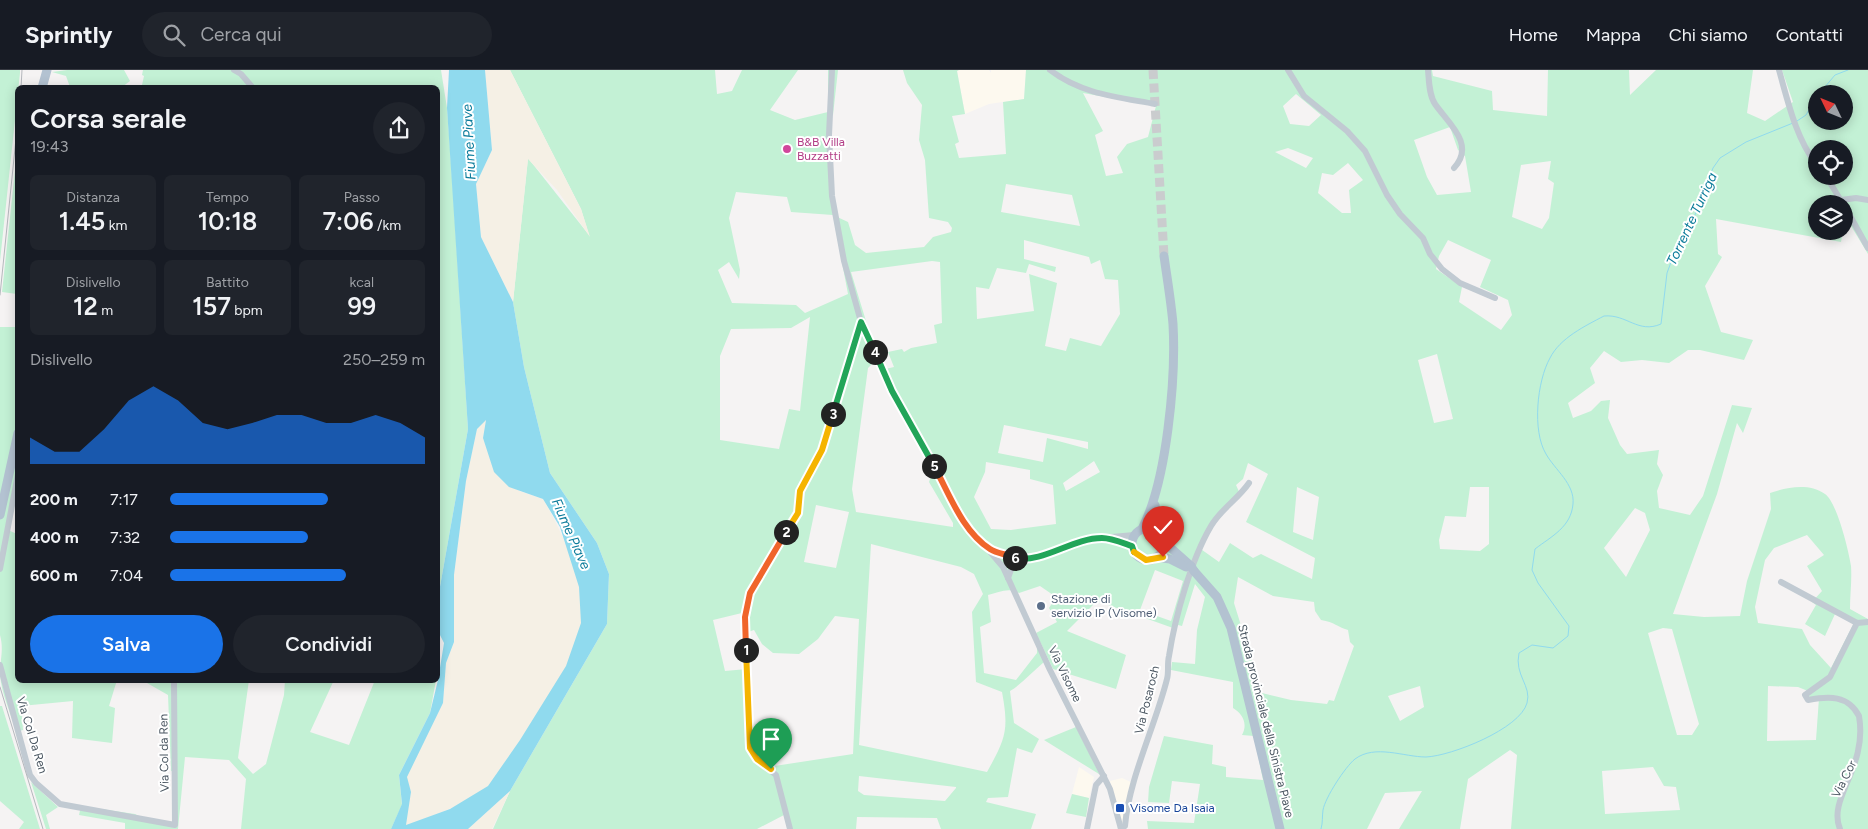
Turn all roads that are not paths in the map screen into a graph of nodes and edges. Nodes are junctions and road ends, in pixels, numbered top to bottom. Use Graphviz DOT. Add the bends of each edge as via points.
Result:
graph roads {
  1 [pos="47,70"];
  2 [pos="234,70"];
  3 [pos="832,70"];
  4 [pos="1050,70"];
  5 [pos="1288,70"];
  6 [pos="1428,70"];
  7 [pos="1779,70"];
  8 [pos="43,85"];
  9 [pos="250,85"];
  10 [pos="1155,104"];
  11 [pos="1808,154"];
  12 [pos="1454,168"];
  13 [pos="1853,199"];
  14 [pos="1868,200"];
  15 [pos="1853,221"];
  16 [pos="1868,248"];
  17 [pos="1164,256"];
  18 [pos="1495,298"];
  19 [pos="861,322"];
  20 [pos="15,443"];
  21 [pos="1249,484"];
  22 [pos="15,490"];
  23 [pos="1154,502"];
  24 [pos="0,515"];
  25 [pos="1142,529"];
  26 [pos="1159,532"];
  27 [pos="1134,535"];
  28 [pos="1103,538"];
  29 [pos="1164,542"];
  30 [pos="1132,546"];
  31 [pos="1156,557"];
  32 [pos="1029,559"];
  33 [pos="1006,563"];
  34 [pos="0,569"];
  35 [pos="1192,571"];
  36 [pos="1781,582"];
  37 [pos="1857,622"];
  38 [pos="1868,622"];
  39 [pos="0,665"];
  40 [pos="174,683"];
  41 [pos="1866,744"];
  42 [pos="1859,773"];
  43 [pos="1104,776"];
  44 [pos="175,825"];
  45 [pos="790,829"];
  46 [pos="1087,829"];
  47 [pos="1121,829"];
  48 [pos="1280,829"];
  49 [pos="1840,829"];
  1 -- 8 [label="main road"];
  2 -- 9 [label="street"];
  3 -- 19 [label="street" via="829,136 832,196 844,261"];
  4 -- 10 [label="street" via="1087,91"];
  5 -- 18 [label="street" via="1304,96 1347,131 1365,151 1386,195 1423,238 1442,269 1460,283"];
  6 -- 12 [label="street" via="1435,104 1460,137 1462,152"];
  7 -- 11 [label="street"];
  13 -- 14 [label="street"];
  15 -- 16 [label="street"];
  17 -- 23 [label="main road" via="1173,323 1173,359 1164,449"];
  19 -- 33 [label="street" via="892,391 964,521 979,540"];
  19 -- 45 [label="street" via="822,450 800,491 798,513 750,593 745,617 750,748 757,759 776,775"];
  20 -- 24 [label="main road"];
  21 -- 35 [label="street, Via Posaroch" via="1212,524"];
  22 -- 34 [label="street"];
  23 -- 25 [label="main road"];
  23 -- 26 [label="main road"];
  25 -- 26 [label="main road" via="1151,528"];
  25 -- 27 [label="main road"];
  26 -- 29 [label="main road"];
  27 -- 28 [label="street"];
  27 -- 30 [label="main road"];
  28 -- 30 [label="street"];
  28 -- 32 [label="street"];
  29 -- 31 [label="main road"];
  29 -- 35 [label="main road, Strada provinciale della Sinistra Piave"];
  30 -- 31 [label="main road" via="1141,558 1151,560"];
  31 -- 35 [label="main road" via="1170,559"];
  32 -- 33 [label="street"];
  32 -- 33 [label="street" via="1012,557"];
  33 -- 43 [label="street, Via Visome" via="1008,582"];
  35 -- 47 [label="street, Via Posaroch" via="1180,603 1168,657 1168,676 1126,804 1125,826"];
  35 -- 48 [label="main road, Strada provinciale della Sinistra Piave" via="1217,597 1231,628"];
  36 -- 37 [label="street"];
  37 -- 38 [label="street"];
  37 -- 41 [label="street" via="1830,677 1805,696 1808,700 1828,697 1849,703 1863,724"];
  39 -- 44 [label="street, Via Col Da Ren" via="30,775 36,784 60,804"];
  40 -- 44 [label="street, Via Col da Ren"];
  42 -- 49 [label="street, Via Cor" via="1845,798 1839,819"];
  43 -- 46 [label="street" via="1096,785"];
  43 -- 47 [label="street, Via Visome"];
}
